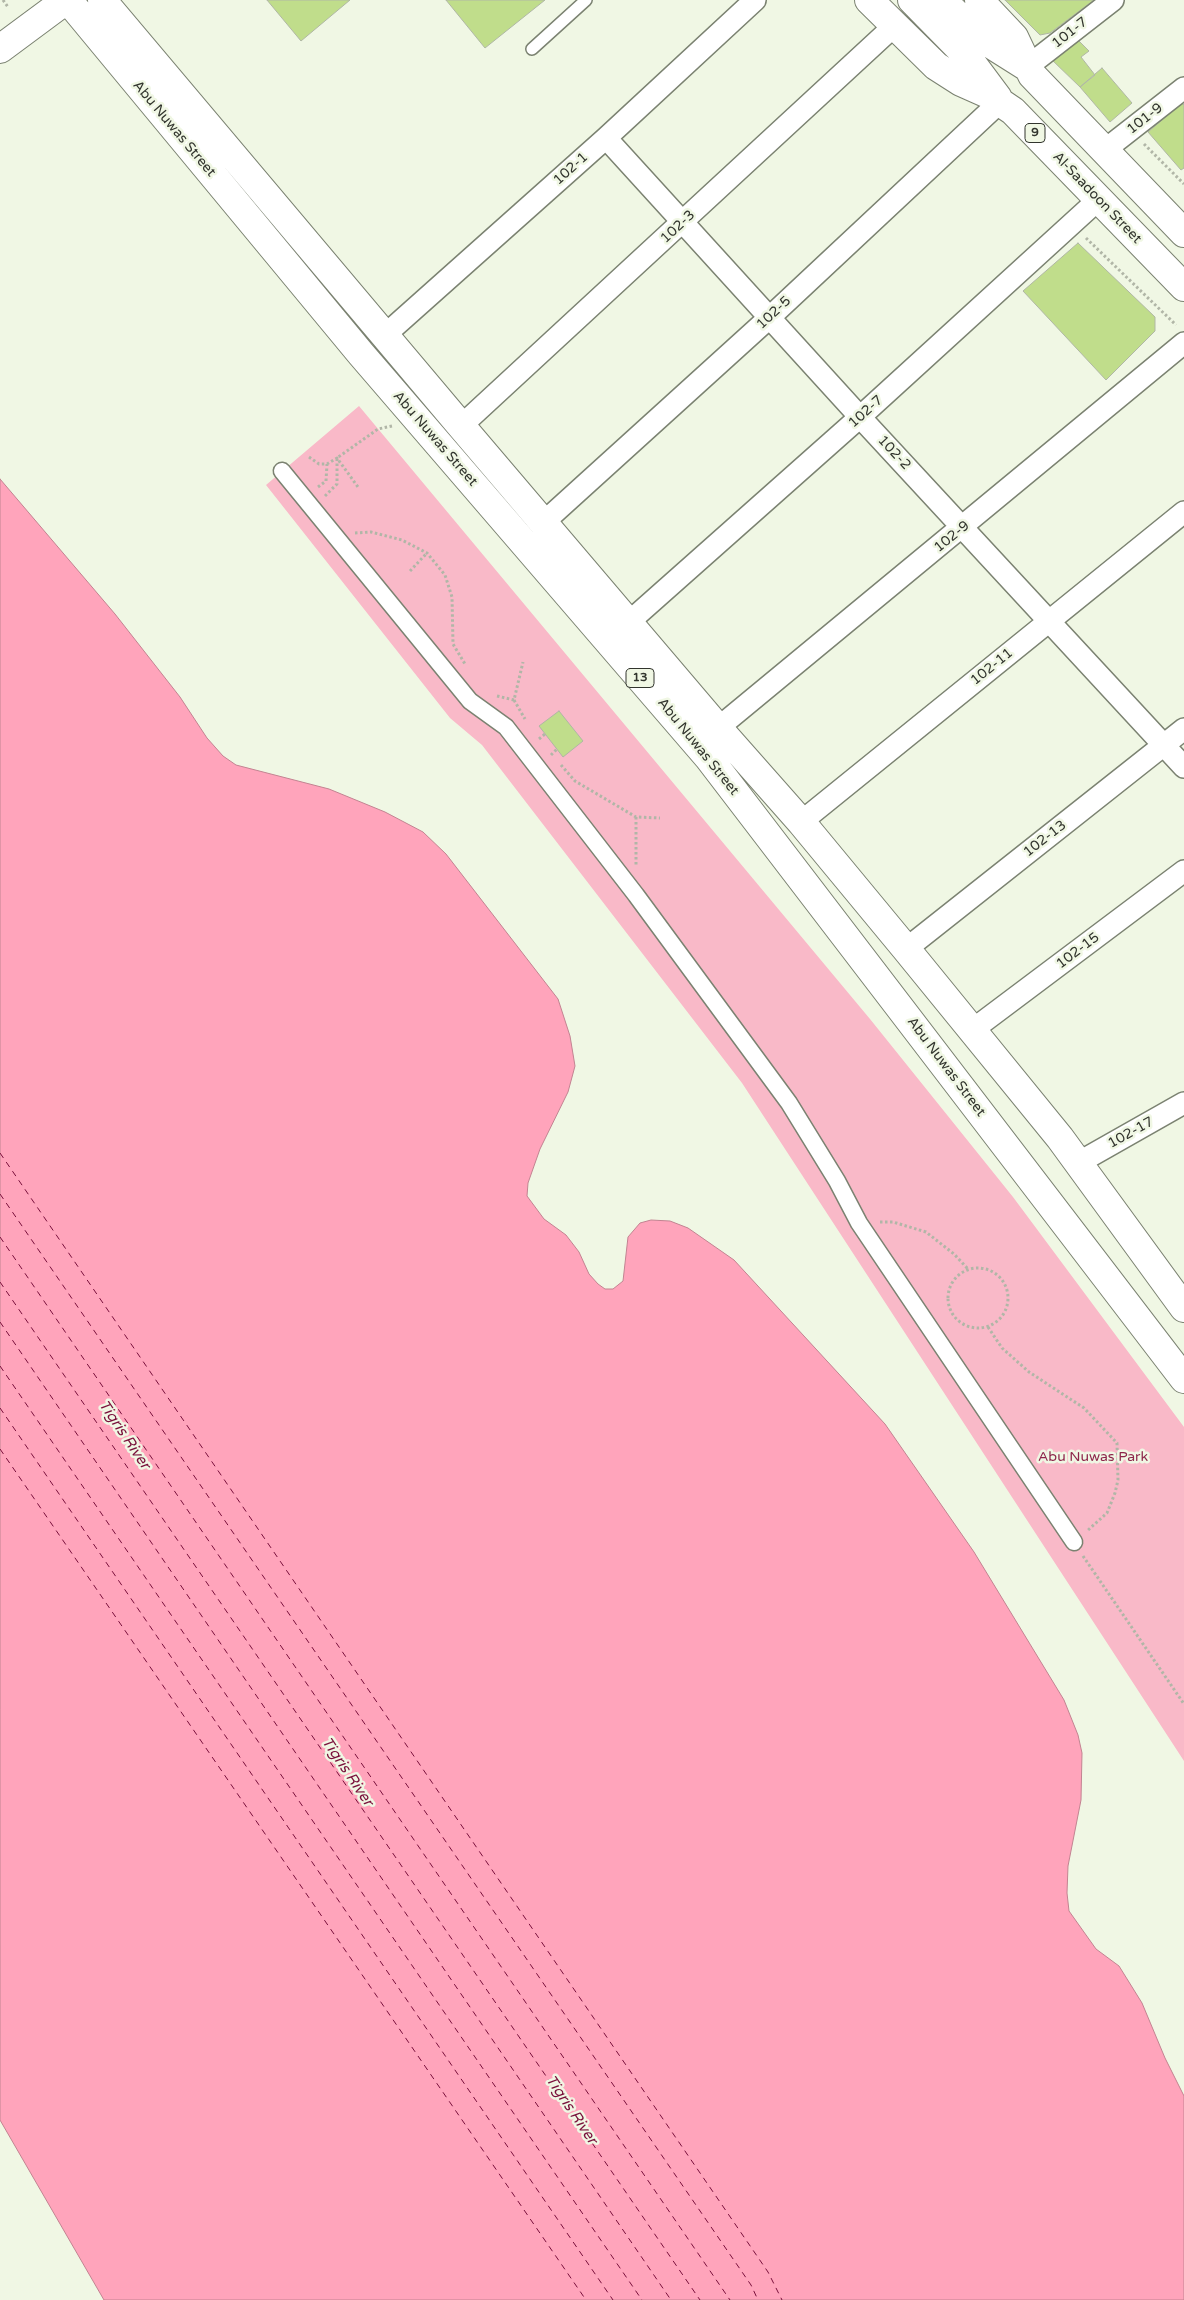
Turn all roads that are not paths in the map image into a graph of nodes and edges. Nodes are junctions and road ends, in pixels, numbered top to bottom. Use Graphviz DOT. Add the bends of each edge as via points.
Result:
graph roads {
  1 [pos="35,0"];
  2 [pos="67,0"];
  3 [pos="102,0"];
  4 [pos="586,0"];
  5 [pos="754,0"];
  6 [pos="868,0"];
  7 [pos="912,0"];
  8 [pos="942,0"];
  9 [pos="979,0"];
  10 [pos="1113,0"];
  11 [pos="4,16"];
  12 [pos="894,26"];
  13 [pos="532,48"];
  14 [pos="0,49"];
  15 [pos="1027,67"];
  16 [pos="1184,88"];
  17 [pos="1001,102"];
  18 [pos="606,138"];
  19 [pos="1106,150"];
  20 [pos="1099,199"];
  21 [pos="684,222"];
  22 [pos="1184,233"];
  23 [pos="1184,287"];
  24 [pos="770,318"];
  25 [pos="385,335"];
  26 [pos="1181,335"];
  27 [pos="860,417"];
  28 [pos="461,426"];
  29 [pos="282,471"];
  30 [pos="1184,512"];
  31 [pos="544,522"];
  32 [pos="963,527"];
  33 [pos="1050,621"];
  34 [pos="630,622"];
  35 [pos="718,728"];
  36 [pos="1184,729"];
  37 [pos="1163,745"];
  38 [pos="1184,767"];
  39 [pos="801,822"];
  40 [pos="1184,871"];
  41 [pos="906,949"];
  42 [pos="972,1031"];
  43 [pos="1184,1103"];
  44 [pos="1078,1163"];
  45 [pos="1184,1308"];
  46 [pos="1184,1379"];
  47 [pos="1074,1542"];
  1 -- 11 [label="main road"];
  2 -- 14 [label="main road"];
  2 -- 46 [label="main road, Abu Nuwas Street / 13" via="361,354 708,757"];
  3 -- 25 [label="main road, Abu Nuwas Street / 13"];
  4 -- 13 [label="lane"];
  5 -- 18 [label="street, 102-1"];
  6 -- 12 [label="main road, Al-Saadoon Street / 9"];
  7 -- 17 [label="main road" via="966,55"];
  8 -- 15 [label="main road" via="981,38"];
  9 -- 15 [label="main road" via="1014,37"];
  10 -- 15 [label="street, 101-7"];
  12 -- 17 [label="main road, Al-Saadoon Street / 9" via="948,75"];
  12 -- 21 [label="street, 102-3"];
  15 -- 19 [label="main road"];
  16 -- 19 [label="street, 101-9"];
  17 -- 20 [label="main road, Al-Saadoon Street / 9"];
  17 -- 24 [label="street, 102-5"];
  18 -- 21 [label="street, 102-2"];
  18 -- 25 [label="street, 102-1"];
  19 -- 22 [label="main road"];
  20 -- 23 [label="main road, Al-Saadoon Street / 9"];
  20 -- 27 [label="street, 102-7"];
  21 -- 24 [label="street, 102-2"];
  21 -- 28 [label="street, 102-3"];
  24 -- 27 [label="street, 102-2"];
  24 -- 31 [label="street, 102-5"];
  25 -- 28 [label="main road, Abu Nuwas Street / 13"];
  26 -- 32 [label="street, 102-9"];
  27 -- 32 [label="street, 102-2"];
  27 -- 34 [label="street, 102-7"];
  28 -- 31 [label="main road, Abu Nuwas Street / 13"];
  29 -- 47 [label="street" via="470,701 506,727 636,895 789,1103 859,1223"];
  30 -- 33 [label="street, 102-11"];
  31 -- 34 [label="main road, Abu Nuwas Street / 13"];
  32 -- 33 [label="street, 102-2"];
  32 -- 35 [label="street, 102-9"];
  33 -- 37 [label="street, 102-2"];
  33 -- 39 [label="street, 102-11"];
  34 -- 35 [label="main road, Abu Nuwas Street / 13"];
  35 -- 39 [label="main road, Abu Nuwas Street / 13"];
  36 -- 37 [label="street, 102-13"];
  37 -- 38 [label="street, 102-2"];
  37 -- 41 [label="street, 102-13"];
  39 -- 41 [label="main road, Abu Nuwas Street / 13"];
  40 -- 42 [label="street, 102-15"];
  41 -- 42 [label="main road, Abu Nuwas Street / 13"];
  42 -- 44 [label="main road, Abu Nuwas Street / 13"];
  43 -- 44 [label="street, 102-17"];
  44 -- 45 [label="main road, Abu Nuwas Street / 13"];
}
